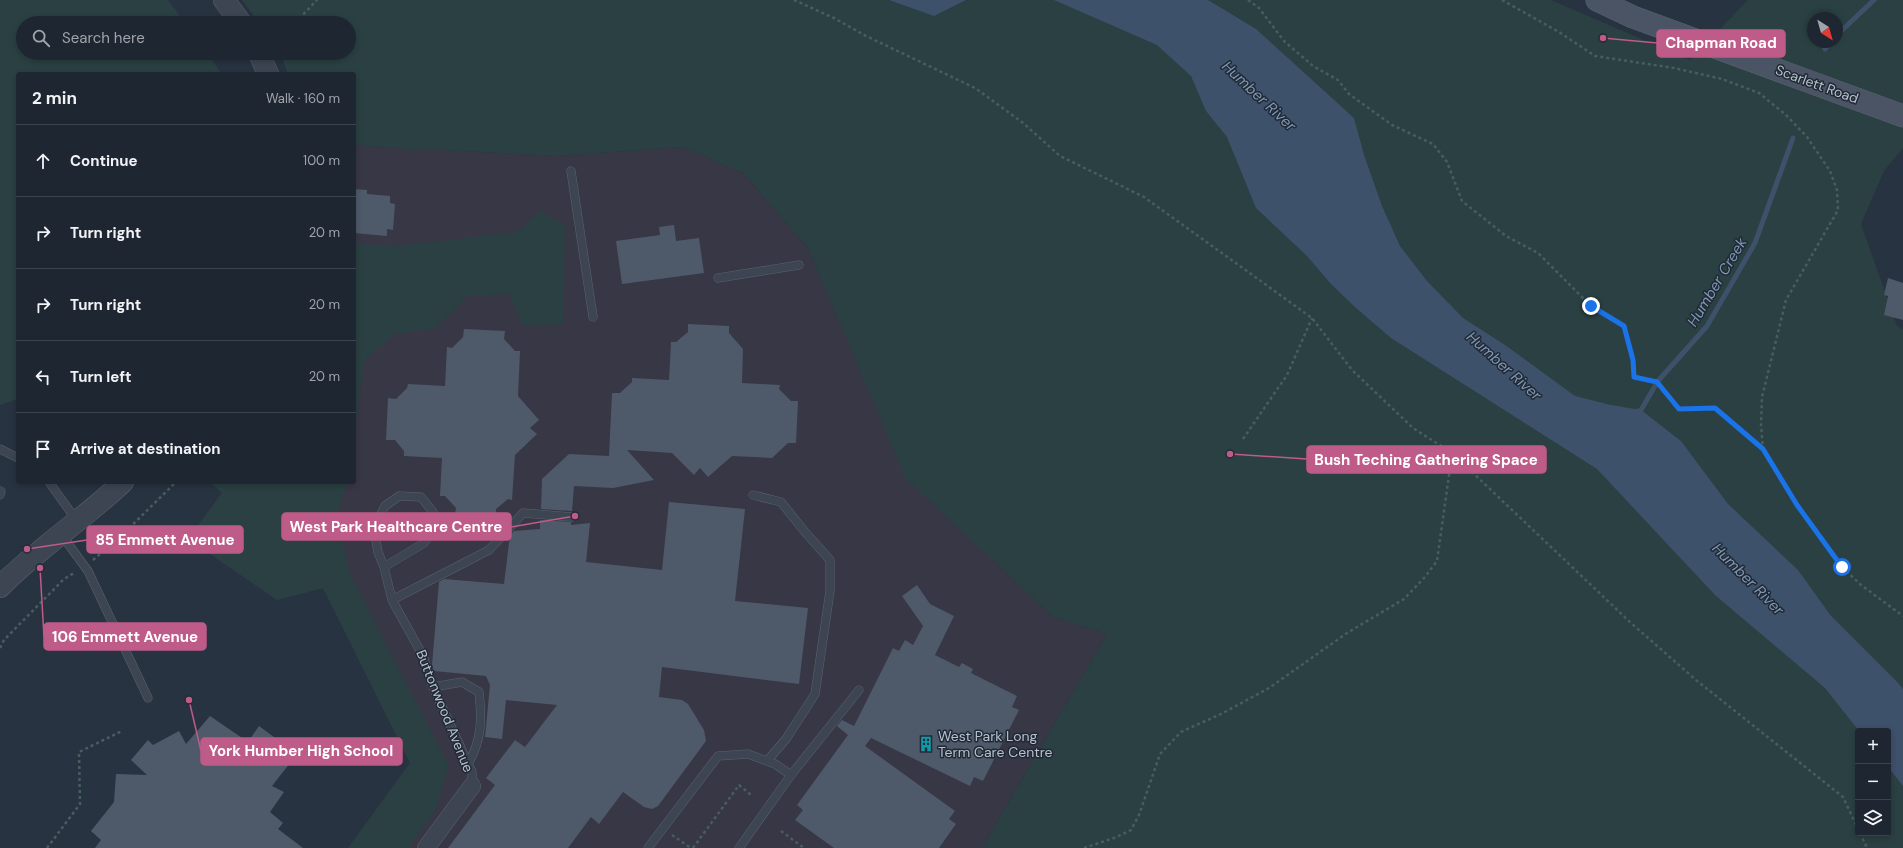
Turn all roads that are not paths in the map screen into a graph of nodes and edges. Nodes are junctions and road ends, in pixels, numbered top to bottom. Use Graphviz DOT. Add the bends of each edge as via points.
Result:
graph roads {
  1 [pos="224,0"];
  2 [pos="1597,0"];
  3 [pos="236,16"];
  4 [pos="262,60"];
  5 [pos="267,72"];
  6 [pos="1903,116"];
  7 [pos="571,171"];
  8 [pos="799,265"];
  9 [pos="718,278"];
  10 [pos="593,317"];
  11 [pos="0,450"];
  12 [pos="16,457"];
  13 [pos="50,484"];
  14 [pos="121,484"];
  15 [pos="753,496"];
  16 [pos="572,516"];
  17 [pos="77,521"];
  18 [pos="61,534"];
  19 [pos="384,567"];
  20 [pos="1,585"];
  21 [pos="392,600"];
  22 [pos="433,687"];
  23 [pos="859,690"];
  24 [pos="148,698"];
  25 [pos="767,761"];
  26 [pos="468,764"];
  27 [pos="791,775"];
  28 [pos="472,786"];
  29 [pos="426,848"];
  30 [pos="648,848"];
  31 [pos="739,848"];
  1 -- 3 [label="street"];
  2 -- 6 [label="main road, Scarlett Road" via="1633,17"];
  4 -- 5 [label="street"];
  7 -- 10 [label="lane"];
  8 -- 9 [label="lane"];
  11 -- 12 [label="lane"];
  13 -- 17 [label="lane"];
  14 -- 17 [label="street"];
  15 -- 25 [label="lane" via="781,502 830,560 830,590 815,694 786,738"];
  16 -- 21 [label="lane" via="523,513 489,550"];
  17 -- 18 [label="street"];
  18 -- 20 [label="street"];
  18 -- 24 [label="lane" via="88,570"];
  19 -- 19 [label="lane, Buttonwood Avenue" via="424,543 433,529 433,512 421,497 399,496 385,506 374,528 378,552"];
  19 -- 21 [label="lane, Buttonwood Avenue"];
  21 -- 22 [label="lane, Buttonwood Avenue" via="423,656"];
  22 -- 26 [label="lane, Buttonwood Avenue"];
  22 -- 26 [label="lane" via="462,682 479,692 482,718 476,750"];
  23 -- 27 [label="lane"];
  25 -- 27 [label="lane"];
  25 -- 30 [label="lane" via="748,754 718,756"];
  26 -- 28 [label="lane, Buttonwood Avenue" via="472,772"];
  27 -- 31 [label="lane"];
  28 -- 29 [label="street, Buttonwood Avenue"];
}
